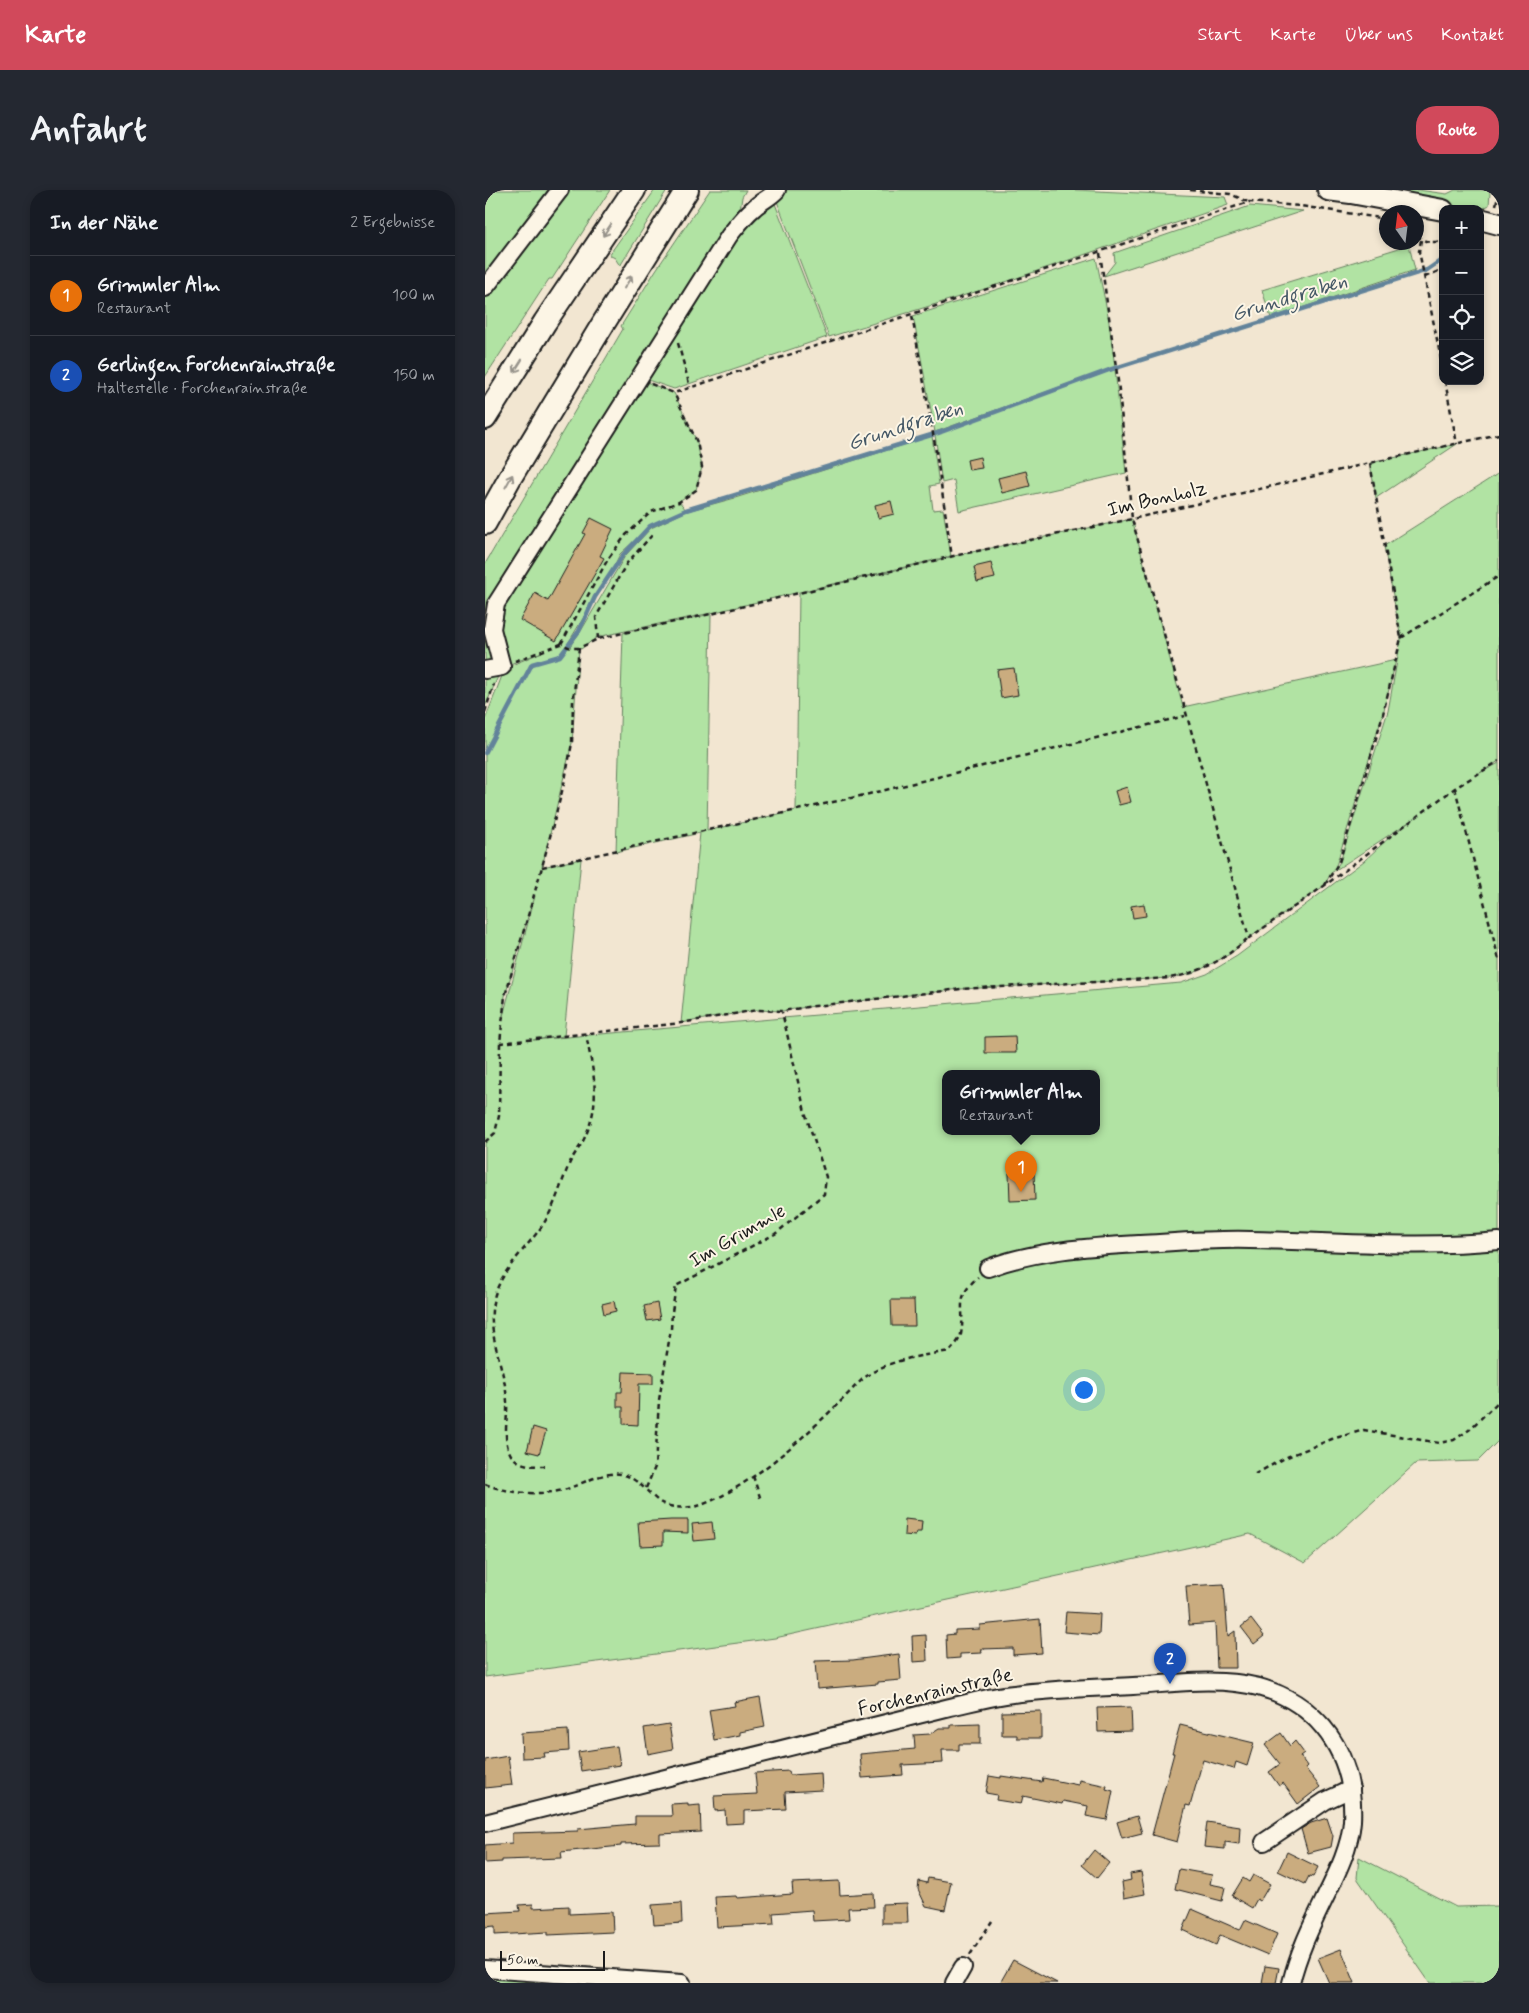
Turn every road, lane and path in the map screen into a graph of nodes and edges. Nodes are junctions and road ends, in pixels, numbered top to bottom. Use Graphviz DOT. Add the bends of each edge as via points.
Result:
graph roads {
  1 [pos="560,190"];
  2 [pos="634,190"];
  3 [pos="687,190"];
  4 [pos="777,190"];
  5 [pos="1190,190"];
  6 [pos="1328,190"];
  7 [pos="1249,202"];
  8 [pos="1439,209"];
  9 [pos="1379,218"];
  10 [pos="1484,220"];
  11 [pos="1499,224"];
  12 [pos="1424,241"];
  13 [pos="1439,242"];
  14 [pos="1419,250"];
  15 [pos="1100,253"];
  16 [pos="1439,272"];
  17 [pos="1425,277"];
  18 [pos="485,288"];
  19 [pos="911,316"];
  20 [pos="673,324"];
  21 [pos="1439,349"];
  22 [pos="639,379"];
  23 [pos="1446,385"];
  24 [pos="691,387"];
  25 [pos="674,393"];
  26 [pos="485,418"];
  27 [pos="1499,434"];
  28 [pos="1457,444"];
  29 [pos="1370,462"];
  30 [pos="1131,519"];
  31 [pos="485,523"];
  32 [pos="654,533"];
  33 [pos="952,557"];
  34 [pos="1499,576"];
  35 [pos="1401,638"];
  36 [pos="597,639"];
  37 [pos="579,648"];
  38 [pos="485,670"];
  39 [pos="1185,716"];
  40 [pos="1499,761"];
  41 [pos="1455,788"];
  42 [pos="542,867"];
  43 [pos="1324,886"];
  44 [pos="1249,938"];
  45 [pos="1499,960"];
  46 [pos="782,1011"];
  47 [pos="586,1034"];
  48 [pos="500,1043"];
  49 [pos="485,1142"];
  50 [pos="1499,1242"];
  51 [pos="988,1268"];
  52 [pos="1499,1401"];
  53 [pos="545,1466"];
  54 [pos="1255,1474"];
  55 [pos="753,1476"];
  56 [pos="485,1484"];
  57 [pos="646,1488"];
  58 [pos="761,1500"];
  59 [pos="1351,1789"];
  60 [pos="485,1823"];
  61 [pos="1264,1842"];
  62 [pos="992,1922"];
  63 [pos="963,1967"];
  64 [pos="485,1969"];
  65 [pos="682,1983"];
  66 [pos="954,1983"];
  67 [pos="1291,1983"];
  1 -- 18 [label="street"];
  2 -- 26 [label="highway, one-way"];
  31 -- 3 [label="highway, one-way"];
  4 -- 20 [label="street" via="743,217"];
  5 -- 7 [label="path" via="1229,194"];
  6 -- 8 [label="main road"];
  7 -- 9 [label="path"];
  7 -- 15 [label="path"];
  10 -- 11 [label="main road"];
  12 -- 13 [label="path"];
  14 -- 17 [label="path"];
  15 -- 19 [label="path"];
  15 -- 30 [label="path" via="1118,381"];
  16 -- 17 [label="path"];
  17 -- 21 [label="path"];
  19 -- 24 [label="path"];
  19 -- 33 [label="path" via="932,424"];
  20 -- 22 [label="street"];
  20 -- 24 [label="path"];
  22 -- 25 [label="path"];
  22 -- 38 [label="street" via="496,604 492,629 502,667"];
  23 -- 28 [label="path"];
  24 -- 25 [label="path"];
  25 -- 37 [label="path" via="697,442 702,467 696,490 679,502 651,512 626,535 608,559 561,644"];
  27 -- 28 [label="path, Im Bonholz"];
  28 -- 29 [label="path, Im Bonholz"];
  29 -- 30 [label="path, Im Bonholz"];
  29 -- 35 [label="path"];
  30 -- 33 [label="path, Im Bonholz"];
  30 -- 39 [label="path"];
  32 -- 36 [label="path" via="627,563 596,617"];
  33 -- 36 [label="path, Im Bonholz"];
  34 -- 35 [label="path"];
  35 -- 43 [label="path" via="1383,714 1339,862"];
  36 -- 37 [label="path, Im Bonholz"];
  37 -- 42 [label="path" via="572,743"];
  39 -- 42 [label="path" via="869,794"];
  39 -- 44 [label="path"];
  40 -- 41 [label="path"];
  41 -- 43 [label="path"];
  41 -- 45 [label="path"];
  42 -- 48 [label="path" via="505,996"];
  43 -- 44 [label="path"];
  44 -- 46 [label="path" via="1231,954 1207,967 1170,978 961,989"];
  46 -- 47 [label="path" via="757,1010"];
  46 -- 57 [label="path, Im Grimmle" via="805,1112 825,1177 824,1194 775,1234 676,1286 659,1400 655,1467"];
  47 -- 48 [label="path"];
  47 -- 53 [label="path" via="595,1082 595,1112 543,1224 499,1283 491,1318 507,1402 506,1445 512,1457 525,1465"];
  48 -- 49 [label="path" via="499,1116 495,1133"];
  50 -- 51 [label="street" via="1350,1244 1249,1240 1129,1244 1040,1254"];
  51 -- 55 [label="path" via="972,1282 961,1300 961,1336 950,1351 895,1362 865,1378 805,1434"];
  52 -- 54 [label="path" via="1469,1430 1453,1440 1439,1443 1364,1430 1323,1443"];
  55 -- 57 [label="path" via="699,1505 674,1507 658,1501"];
  55 -- 58 [label="path"];
  56 -- 57 [label="path" via="521,1493 540,1493 565,1489 609,1474 623,1474"];
  59 -- 60 [label="street, Forchenrainstraße" via="1348,1771 1333,1740 1312,1716 1296,1704 1261,1688 1203,1682 1004,1695"];
  59 -- 61 [label="street" via="1325,1800"];
  59 -- 67 [label="street, Forchenrainstraße" via="1352,1822 1345,1852 1298,1955"];
  62 -- 63 [label="path"];
  63 -- 66 [label="street"];
  64 -- 65 [label="street"];
}
